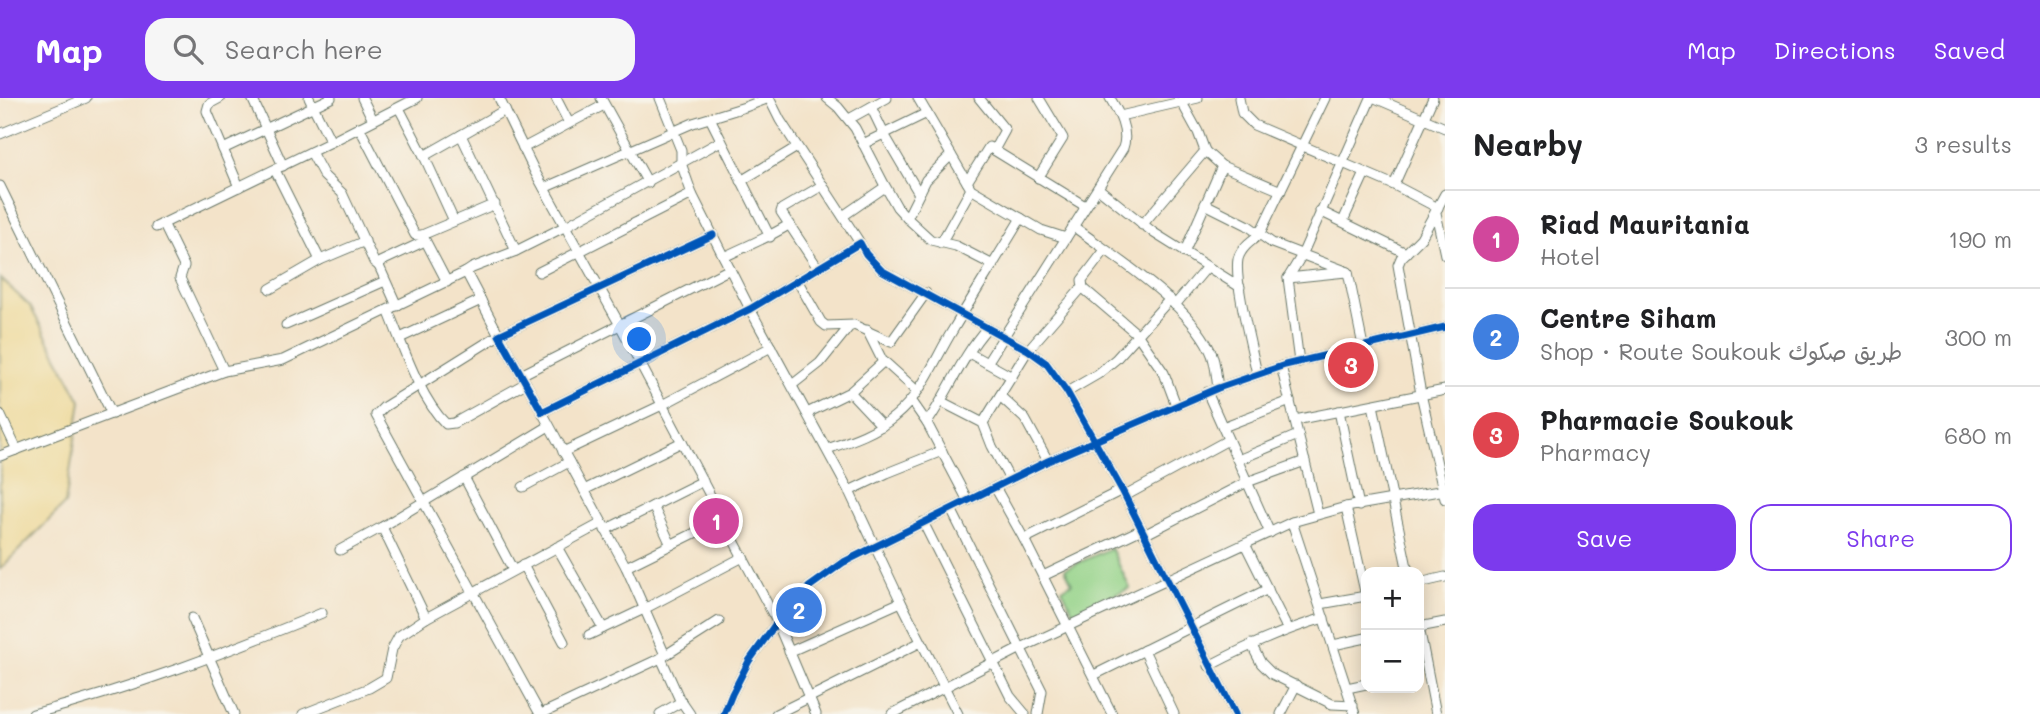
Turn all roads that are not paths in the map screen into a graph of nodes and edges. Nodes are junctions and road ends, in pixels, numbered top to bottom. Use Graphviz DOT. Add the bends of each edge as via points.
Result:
graph roads {
  1 [pos="86,98"];
  2 [pos="220,98"];
  3 [pos="251,98"];
  4 [pos="331,98"];
  5 [pos="362,98"];
  6 [pos="416,98"];
  7 [pos="499,98"];
  8 [pos="556,98"];
  9 [pos="660,98"];
  10 [pos="769,98"];
  11 [pos="827,98"];
  12 [pos="887,98"];
  13 [pos="918,98"];
  14 [pos="979,98"];
  15 [pos="1039,98"];
  16 [pos="1110,98"];
  17 [pos="1197,98"];
  18 [pos="1239,98"];
  19 [pos="1325,98"];
  20 [pos="1373,98"];
  21 [pos="1433,98"];
  22 [pos="1181,101"];
  23 [pos="311,102"];
  24 [pos="603,102"];
  25 [pos="1153,102"];
  26 [pos="871,107"];
  27 [pos="399,108"];
  28 [pos="505,110"];
  29 [pos="927,113"];
  30 [pos="1119,116"];
  31 [pos="710,118"];
  32 [pos="849,119"];
  33 [pos="1424,119"];
  34 [pos="373,120"];
  35 [pos="569,123"];
  36 [pos="359,127"];
  37 [pos="1445,128"];
  38 [pos="264,129"];
  39 [pos="674,132"];
  40 [pos="0,134"];
  41 [pos="884,134"];
  42 [pos="461,135"];
  43 [pos="720,141"];
  44 [pos="331,142"];
  45 [pos="1303,144"];
  46 [pos="863,145"];
  47 [pos="797,147"];
  48 [pos="523,148"];
  49 [pos="223,149"];
  50 [pos="631,150"];
  51 [pos="994,150"];
  52 [pos="1205,151"];
  53 [pos="312,152"];
  54 [pos="951,155"];
  55 [pos="424,156"];
  56 [pos="681,163"];
  57 [pos="1343,163"];
  58 [pos="1222,166"];
  59 [pos="279,168"];
  60 [pos="1365,173"];
  61 [pos="1038,178"];
  62 [pos="741,181"];
  63 [pos="648,183"];
  64 [pos="823,185"];
  65 [pos="969,185"];
  66 [pos="1394,185"];
  67 [pos="0,186"];
  68 [pos="239,187"];
  69 [pos="885,187"];
  70 [pos="544,188"];
  71 [pos="1098,188"];
  72 [pos="1281,191"];
  73 [pos="918,192"];
  74 [pos="692,194"];
  75 [pos="1445,194"];
  76 [pos="495,204"];
  77 [pos="1205,204"];
  78 [pos="1086,206"];
  79 [pos="1437,210"];
  80 [pos="1320,211"];
  81 [pos="843,216"];
  82 [pos="907,218"];
  83 [pos="1021,218"];
  84 [pos="454,221"];
  85 [pos="1343,221"];
  86 [pos="790,224"];
  87 [pos="1142,225"];
  88 [pos="566,226"];
  89 [pos="1073,226"];
  90 [pos="1259,234"];
  91 [pos="713,235"];
  92 [pos="770,237"];
  93 [pos="424,238"];
  94 [pos="1066,238"];
  95 [pos="365,241"];
  96 [pos="860,243"];
  97 [pos="941,243"];
  98 [pos="1104,250"];
  99 [pos="516,251"];
  100 [pos="579,251"];
  101 [pos="1184,253"];
  102 [pos="1406,253"];
  103 [pos="1302,255"];
  104 [pos="1445,255"];
  105 [pos="724,257"];
  106 [pos="320,260"];
  107 [pos="993,265"];
  108 [pos="379,266"];
  109 [pos="1207,267"];
  110 [pos="818,268"];
  111 [pos="730,269"];
  112 [pos="466,272"];
  113 [pos="538,272"];
  114 [pos="1348,272"];
  115 [pos="1289,278"];
  116 [pos="797,280"];
  117 [pos="386,281"];
  118 [pos="447,282"];
  119 [pos="1240,287"];
  120 [pos="599,288"];
  121 [pos="1083,288"];
  122 [pos="270,289"];
  123 [pos="926,293"];
  124 [pos="481,300"];
  125 [pos="1173,302"];
  126 [pos="392,308"];
  127 [pos="750,309"];
  128 [pos="963,314"];
  129 [pos="286,324"];
  130 [pos="620,325"];
  131 [pos="854,325"];
  132 [pos="1445,327"];
  133 [pos="986,328"];
  134 [pos="867,330"];
  135 [pos="1137,334"];
  136 [pos="1410,334"];
  137 [pos="499,335"];
  138 [pos="400,338"];
  139 [pos="1005,338"];
  140 [pos="1363,345"];
  141 [pos="771,347"];
  142 [pos="1028,350"];
  143 [pos="969,353"];
  144 [pos="883,362"];
  145 [pos="1299,362"];
  146 [pos="987,363"];
  147 [pos="640,364"];
  148 [pos="1281,366"];
  149 [pos="224,371"];
  150 [pos="1257,373"];
  151 [pos="1012,377"];
  152 [pos="523,379"];
  153 [pos="420,385"];
  154 [pos="792,385"];
  155 [pos="1218,388"];
  156 [pos="1445,390"];
  157 [pos="1067,391"];
  158 [pos="850,392"];
  159 [pos="1207,392"];
  160 [pos="1421,394"];
  161 [pos="914,395"];
  162 [pos="1000,396"];
  163 [pos="1290,401"];
  164 [pos="942,402"];
  165 [pos="662,405"];
  166 [pos="1176,405"];
  167 [pos="1373,405"];
  168 [pos="1339,411"];
  169 [pos="542,412"];
  170 [pos="807,413"];
  171 [pos="0,414"];
  172 [pos="112,414"];
  173 [pos="1295,420"];
  174 [pos="927,423"];
  175 [pos="983,424"];
  176 [pos="549,426"];
  177 [pos="882,426"];
  178 [pos="1223,427"];
  179 [pos="1298,435"];
  180 [pos="1228,440"];
  181 [pos="1093,441"];
  182 [pos="682,442"];
  183 [pos="827,449"];
  184 [pos="17,450"];
  185 [pos="942,451"];
  186 [pos="563,452"];
  187 [pos="0,456"];
  188 [pos="1238,460"];
  189 [pos="1048,461"];
  190 [pos="1305,461"];
  191 [pos="569,462"];
  192 [pos="464,477"];
  193 [pos="1010,480"];
  194 [pos="703,481"];
  195 [pos="1247,482"];
  196 [pos="523,487"];
  197 [pos="995,487"];
  198 [pos="584,490"];
  199 [pos="849,491"];
  200 [pos="1123,493"];
  201 [pos="1444,493"];
  202 [pos="1392,499"];
  203 [pos="424,501"];
  204 [pos="968,501"];
  205 [pos="653,506"];
  206 [pos="1359,506"];
  207 [pos="1346,508"];
  208 [pos="951,509"];
  209 [pos="1318,514"];
  210 [pos="723,519"];
  211 [pos="1292,522"];
  212 [pos="923,523"];
  213 [pos="603,526"];
  214 [pos="382,527"];
  215 [pos="1143,532"];
  216 [pos="1270,533"];
  217 [pos="1024,539"];
  218 [pos="1245,544"];
  219 [pos="671,545"];
  220 [pos="875,546"];
  221 [pos="556,547"];
  222 [pos="340,550"];
  223 [pos="743,557"];
  224 [pos="523,565"];
  225 [pos="626,567"];
  226 [pos="1407,567"];
  227 [pos="513,570"];
  228 [pos="1043,576"];
  229 [pos="1445,577"];
  230 [pos="1167,581"];
  231 [pos="1424,582"];
  232 [pos="1268,589"];
  233 [pos="473,593"];
  234 [pos="901,602"];
  235 [pos="1320,604"];
  236 [pos="646,608"];
  237 [pos="321,614"];
  238 [pos="192,618"];
  239 [pos="426,618"];
  240 [pos="1324,618"];
  241 [pos="719,621"];
  242 [pos="778,622"];
  243 [pos="1445,622"];
  244 [pos="1068,625"];
  245 [pos="1424,626"];
  246 [pos="1189,627"];
  247 [pos="603,628"];
  248 [pos="1287,628"];
  249 [pos="589,635"];
  250 [pos="1361,639"];
  251 [pos="564,642"];
  252 [pos="921,642"];
  253 [pos="1251,644"];
  254 [pos="1333,645"];
  255 [pos="1021,648"];
  256 [pos="1144,650"];
  257 [pos="789,652"];
  258 [pos="663,657"];
  259 [pos="210,659"];
  260 [pos="992,662"];
  261 [pos="1209,666"];
  262 [pos="1424,671"];
  263 [pos="1094,675"];
  264 [pos="1296,685"];
  265 [pos="1361,685"];
  266 [pos="944,687"];
  267 [pos="1347,688"];
  268 [pos="808,698"];
  269 [pos="1104,701"];
  270 [pos="78,702"];
  271 [pos="681,702"];
  272 [pos="1354,709"];
  273 [pos="1233,711"];
  274 [pos="1441,713"];
  275 [pos="33,714"];
  276 [pos="82,714"];
  277 [pos="234,714"];
  278 [pos="303,714"];
  279 [pos="541,714"];
  280 [pos="660,714"];
  281 [pos="690,714"];
  282 [pos="724,714"];
  283 [pos="776,714"];
  284 [pos="816,714"];
  285 [pos="892,714"];
  286 [pos="958,714"];
  287 [pos="1025,714"];
  288 [pos="1038,714"];
  289 [pos="1101,714"];
  290 [pos="1112,714"];
  291 [pos="1174,714"];
  292 [pos="1220,714"];
  293 [pos="1281,714"];
  1 -- 40 [label="street"];
  2 -- 49 [label="street" via="209,104 207,111"];
  3 -- 38 [label="street"];
  4 -- 23 [label="street"];
  5 -- 34 [label="street"];
  6 -- 27 [label="street"];
  7 -- 28 [label="street"];
  8 -- 35 [label="street"];
  9 -- 39 [label="street"];
  10 -- 31 [label="street"];
  10 -- 47 [label="street"];
  11 -- 32 [label="street"];
  12 -- 26 [label="street"];
  13 -- 29 [label="street"];
  14 -- 51 [label="street" via="1006,130"];
  15 -- 61 [label="street" via="1063,138"];
  16 -- 30 [label="street"];
  17 -- 22 [label="street"];
  18 -- 45 [label="street" via="1242,113 1254,125"];
  19 -- 45 [label="street"];
  20 -- 33 [label="street"];
  20 -- 57 [label="street"];
  21 -- 33 [label="street"];
  22 -- 25 [label="street"];
  22 -- 52 [label="street"];
  23 -- 38 [label="street"];
  23 -- 44 [label="street"];
  24 -- 35 [label="street"];
  24 -- 50 [label="street"];
  25 -- 30 [label="street"];
  26 -- 32 [label="street"];
  26 -- 41 [label="street"];
  27 -- 34 [label="street"];
  27 -- 55 [label="street"];
  28 -- 42 [label="street"];
  28 -- 48 [label="street"];
  29 -- 41 [label="street"];
  29 -- 54 [label="street"];
  30 -- 71 [label="street" via="1125,142"];
  31 -- 39 [label="street"];
  31 -- 43 [label="street"];
  32 -- 46 [label="street"];
  33 -- 37 [label="street"];
  33 -- 66 [label="street"];
  34 -- 36 [label="street"];
  35 -- 48 [label="street"];
  36 -- 44 [label="street"];
  36 -- 93 [label="street" via="412,232"];
  38 -- 49 [label="street"];
  38 -- 59 [label="street"];
  39 -- 50 [label="street"];
  39 -- 56 [label="street"];
  41 -- 46 [label="street"];
  41 -- 73 [label="street"];
  42 -- 55 [label="street"];
  42 -- 76 [label="street"];
  43 -- 56 [label="street"];
  43 -- 62 [label="street"];
  44 -- 53 [label="street"];
  45 -- 57 [label="street"];
  45 -- 72 [label="street"];
  46 -- 69 [label="street"];
  47 -- 62 [label="street"];
  47 -- 64 [label="street"];
  48 -- 70 [label="street"];
  49 -- 68 [label="street"];
  50 -- 63 [label="street"];
  50 -- 70 [label="street"];
  51 -- 61 [label="street"];
  51 -- 65 [label="street" via="989,147"];
  52 -- 58 [label="street"];
  52 -- 87 [label="street"];
  53 -- 59 [label="street"];
  53 -- 95 [label="street" via="324,176 341,193"];
  54 -- 65 [label="street"];
  54 -- 73 [label="street"];
  55 -- 84 [label="street"];
  56 -- 63 [label="street"];
  56 -- 74 [label="street"];
  57 -- 60 [label="street"];
  57 -- 80 [label="street"];
  58 -- 72 [label="street"];
  58 -- 77 [label="street"];
  59 -- 68 [label="street"];
  59 -- 106 [label="street"];
  60 -- 66 [label="street"];
  60 -- 85 [label="street"];
  61 -- 78 [label="street"];
  62 -- 92 [label="street"];
  63 -- 88 [label="street"];
  64 -- 81 [label="street"];
  64 -- 86 [label="street" via="782,209"];
  65 -- 83 [label="street"];
  65 -- 97 [label="street"];
  66 -- 79 [label="street"];
  67 -- 172 [label="street"];
  68 -- 149 [label="street" via="160,225 184,266 180,278"];
  69 -- 81 [label="street"];
  69 -- 82 [label="street"];
  70 -- 88 [label="street"];
  71 -- 78 [label="street"];
  71 -- 87 [label="street"];
  72 -- 90 [label="street"];
  73 -- 82 [label="street"];
  74 -- 91 [label="street"];
  74 -- 100 [label="street"];
  75 -- 79 [label="street"];
  76 -- 84 [label="street"];
  76 -- 99 [label="street"];
  77 -- 90 [label="street"];
  77 -- 101 [label="street"];
  78 -- 89 [label="street"];
  79 -- 102 [label="street"];
  79 -- 104 [label="street"];
  80 -- 85 [label="street"];
  80 -- 103 [label="street"];
  81 -- 96 [label="street"];
  82 -- 97 [label="street"];
  83 -- 94 [label="street"];
  83 -- 107 [label="street"];
  84 -- 93 [label="street"];
  85 -- 102 [label="street"];
  86 -- 92 [label="street"];
  86 -- 110 [label="street"];
  87 -- 101 [label="street"];
  88 -- 99 [label="street"];
  88 -- 100 [label="street"];
  89 -- 94 [label="street"];
  89 -- 98 [label="street"];
  90 -- 103 [label="street"];
  90 -- 119 [label="street" via="1238,259"];
  91 -- 105 [label="street"];
  91 -- 120 [label="street"];
  92 -- 105 [label="street"];
  93 -- 108 [label="street" via="382,260"];
  93 -- 118 [label="street"];
  94 -- 139 [label="street"];
  95 -- 106 [label="street"];
  95 -- 108 [label="street"];
  96 -- 110 [label="street"];
  96 -- 123 [label="street" via="881,270"];
  97 -- 107 [label="street"];
  98 -- 121 [label="street" via="1082,280"];
  98 -- 125 [label="street"];
  99 -- 112 [label="street"];
  100 -- 113 [label="street"];
  100 -- 120 [label="street"];
  101 -- 109 [label="street"];
  102 -- 136 [label="street" via="1398,265"];
  103 -- 114 [label="street"];
  103 -- 115 [label="street"];
  105 -- 111 [label="street"];
  106 -- 122 [label="street"];
  107 -- 128 [label="street"];
  108 -- 117 [label="street"];
  109 -- 119 [label="street"];
  109 -- 125 [label="street"];
  110 -- 116 [label="street"];
  111 -- 127 [label="street"];
  111 -- 130 [label="street"];
  112 -- 118 [label="street"];
  112 -- 124 [label="street"];
  114 -- 115 [label="street"];
  114 -- 140 [label="street"];
  115 -- 145 [label="street"];
  116 -- 127 [label="street"];
  116 -- 131 [label="street" via="826,326"];
  117 -- 126 [label="street"];
  117 -- 129 [label="street"];
  118 -- 126 [label="street"];
  119 -- 150 [label="street"];
  120 -- 130 [label="street"];
  120 -- 137 [label="street"];
  121 -- 135 [label="street"];
  121 -- 142 [label="street"];
  123 -- 128 [label="street"];
  123 -- 134 [label="street" via="891,342"];
  124 -- 137 [label="street"];
  124 -- 138 [label="street"];
  125 -- 135 [label="street"];
  125 -- 155 [label="street" via="1210,349"];
  126 -- 138 [label="street"];
  126 -- 149 [label="street" via="283,360"];
  127 -- 141 [label="street"];
  127 -- 147 [label="street"];
  128 -- 133 [label="street"];
  128 -- 161 [label="street"];
  130 -- 147 [label="street"];
  130 -- 152 [label="street"];
  131 -- 134 [label="street"];
  131 -- 154 [label="street" via="820,363"];
  132 -- 136 [label="street"];
  133 -- 139 [label="street"];
  133 -- 143 [label="street"];
  134 -- 144 [label="street"];
  135 -- 157 [label="street" via="1111,364"];
  135 -- 166 [label="street" via="1164,373"];
  136 -- 140 [label="street"];
  136 -- 160 [label="street"];
  137 -- 152 [label="street"];
  137 -- 153 [label="street"];
  138 -- 153 [label="street"];
  139 -- 142 [label="street"];
  139 -- 146 [label="street"];
  140 -- 145 [label="street"];
  141 -- 154 [label="street"];
  141 -- 165 [label="street"];
  142 -- 151 [label="street"];
  142 -- 157 [label="street" via="1046,363"];
  143 -- 146 [label="street"];
  143 -- 164 [label="street"];
  144 -- 158 [label="street"];
  144 -- 161 [label="street"];
  145 -- 148 [label="street"];
  146 -- 151 [label="street"];
  147 -- 165 [label="street"];
  147 -- 169 [label="street"];
  148 -- 150 [label="street"];
  148 -- 163 [label="street"];
  149 -- 172 [label="street"];
  150 -- 155 [label="street"];
  151 -- 162 [label="street"];
  152 -- 153 [label="street" via="446,425"];
  152 -- 169 [label="street"];
  153 -- 203 [label="street" via="376,415"];
  154 -- 170 [label="street"];
  155 -- 159 [label="street"];
  156 -- 160 [label="street"];
  157 -- 181 [label="street"];
  158 -- 170 [label="street"];
  158 -- 177 [label="street"];
  159 -- 166 [label="street"];
  159 -- 178 [label="street"];
  160 -- 167 [label="street"];
  160 -- 201 [label="street"];
  161 -- 174 [label="street"];
  161 -- 177 [label="street"];
  162 -- 175 [label="street"];
  162 -- 189 [label="street" via="1025,419"];
  163 -- 173 [label="street"];
  163 -- 178 [label="street"];
  164 -- 174 [label="street"];
  164 -- 175 [label="street"];
  165 -- 182 [label="street"];
  165 -- 186 [label="street"];
  166 -- 181 [label="street"];
  167 -- 168 [label="street"];
  167 -- 202 [label="street"];
  168 -- 173 [label="street"];
  168 -- 206 [label="street"];
  169 -- 176 [label="street"];
  170 -- 183 [label="street"];
  171 -- 184 [label="street"];
  172 -- 184 [label="street"];
  173 -- 179 [label="street"];
  174 -- 185 [label="street"];
  175 -- 193 [label="street"];
  176 -- 186 [label="street"];
  176 -- 192 [label="street"];
  177 -- 183 [label="street"];
  178 -- 180 [label="street"];
  179 -- 188 [label="street"];
  179 -- 190 [label="street"];
  180 -- 188 [label="street"];
  180 -- 200 [label="street"];
  181 -- 189 [label="street"];
  181 -- 200 [label="street"];
  182 -- 194 [label="street"];
  182 -- 198 [label="street"];
  183 -- 199 [label="street"];
  184 -- 187 [label="street"];
  185 -- 199 [label="street"];
  185 -- 204 [label="street"];
  186 -- 191 [label="street"];
  188 -- 195 [label="street"];
  189 -- 193 [label="street"];
  190 -- 195 [label="street"];
  190 -- 209 [label="street"];
  191 -- 196 [label="street"];
  191 -- 198 [label="street"];
  192 -- 203 [label="street"];
  192 -- 227 [label="street"];
  193 -- 197 [label="street"];
  194 -- 205 [label="street"];
  194 -- 210 [label="street"];
  195 -- 215 [label="street"];
  195 -- 216 [label="street"];
  197 -- 204 [label="street"];
  197 -- 217 [label="street"];
  198 -- 213 [label="street"];
  199 -- 220 [label="street"];
  200 -- 215 [label="street"];
  200 -- 217 [label="street"];
  201 -- 202 [label="street"];
  202 -- 206 [label="street"];
  202 -- 226 [label="street"];
  203 -- 214 [label="street"];
  203 -- 233 [label="street"];
  204 -- 208 [label="street"];
  205 -- 213 [label="street"];
  205 -- 219 [label="street"];
  206 -- 207 [label="street"];
  207 -- 209 [label="street"];
  207 -- 235 [label="street" via="1366,596"];
  208 -- 212 [label="street"];
  208 -- 255 [label="street"];
  209 -- 211 [label="street"];
  210 -- 219 [label="street"];
  210 -- 223 [label="street"];
  211 -- 216 [label="street"];
  211 -- 235 [label="street"];
  212 -- 220 [label="street"];
  212 -- 260 [label="street"];
  213 -- 221 [label="street"];
  213 -- 225 [label="street"];
  214 -- 222 [label="street"];
  214 -- 239 [label="street"];
  215 -- 228 [label="street"];
  215 -- 230 [label="street"];
  216 -- 218 [label="street"];
  217 -- 228 [label="street"];
  218 -- 230 [label="street"];
  218 -- 232 [label="street"];
  219 -- 225 [label="street"];
  220 -- 234 [label="street"];
  220 -- 242 [label="street" via="826,573"];
  221 -- 224 [label="street"];
  221 -- 247 [label="street"];
  223 -- 236 [label="street"];
  223 -- 242 [label="street"];
  224 -- 227 [label="street"];
  224 -- 251 [label="street"];
  225 -- 236 [label="street"];
  227 -- 233 [label="street"];
  228 -- 244 [label="street"];
  229 -- 231 [label="street"];
  230 -- 244 [label="street"];
  230 -- 246 [label="street"];
  232 -- 246 [label="street"];
  232 -- 248 [label="street"];
  233 -- 239 [label="street"];
  233 -- 279 [label="street"];
  234 -- 252 [label="street"];
  234 -- 257 [label="street"];
  235 -- 240 [label="street"];
  236 -- 247 [label="street"];
  236 -- 258 [label="street"];
  237 -- 259 [label="street"];
  238 -- 259 [label="street"];
  239 -- 278 [label="street" via="399,636 386,678"];
  240 -- 248 [label="street"];
  240 -- 254 [label="street"];
  241 -- 258 [label="street"];
  242 -- 257 [label="street"];
  242 -- 282 [label="street" via="749,661"];
  243 -- 245 [label="street"];
  244 -- 255 [label="street"];
  244 -- 263 [label="street"];
  246 -- 256 [label="street"];
  246 -- 261 [label="street"];
  247 -- 249 [label="street"];
  248 -- 253 [label="street"];
  250 -- 254 [label="street"];
  252 -- 266 [label="street"];
  252 -- 268 [label="street"];
  253 -- 261 [label="street"];
  253 -- 264 [label="street" via="1264,667"];
  254 -- 267 [label="street"];
  255 -- 260 [label="street"];
  255 -- 288 [label="street" via="1042,691"];
  256 -- 263 [label="street"];
  256 -- 291 [label="street"];
  257 -- 268 [label="street"];
  258 -- 271 [label="street"];
  258 -- 279 [label="street"];
  259 -- 270 [label="street"];
  259 -- 277 [label="street"];
  260 -- 266 [label="street"];
  260 -- 287 [label="street"];
  261 -- 273 [label="street"];
  262 -- 274 [label="street"];
  263 -- 269 [label="street"];
  264 -- 272 [label="street" via="1332,704"];
  264 -- 293 [label="street"];
  265 -- 267 [label="street"];
  266 -- 285 [label="street"];
  266 -- 286 [label="street"];
  267 -- 272 [label="street"];
  268 -- 283 [label="street"];
  268 -- 284 [label="street"];
  269 -- 289 [label="street"];
  269 -- 290 [label="street"];
  270 -- 275 [label="street"];
  270 -- 276 [label="street"];
  271 -- 280 [label="street"];
  271 -- 281 [label="street"];
  273 -- 292 [label="street"];
}
